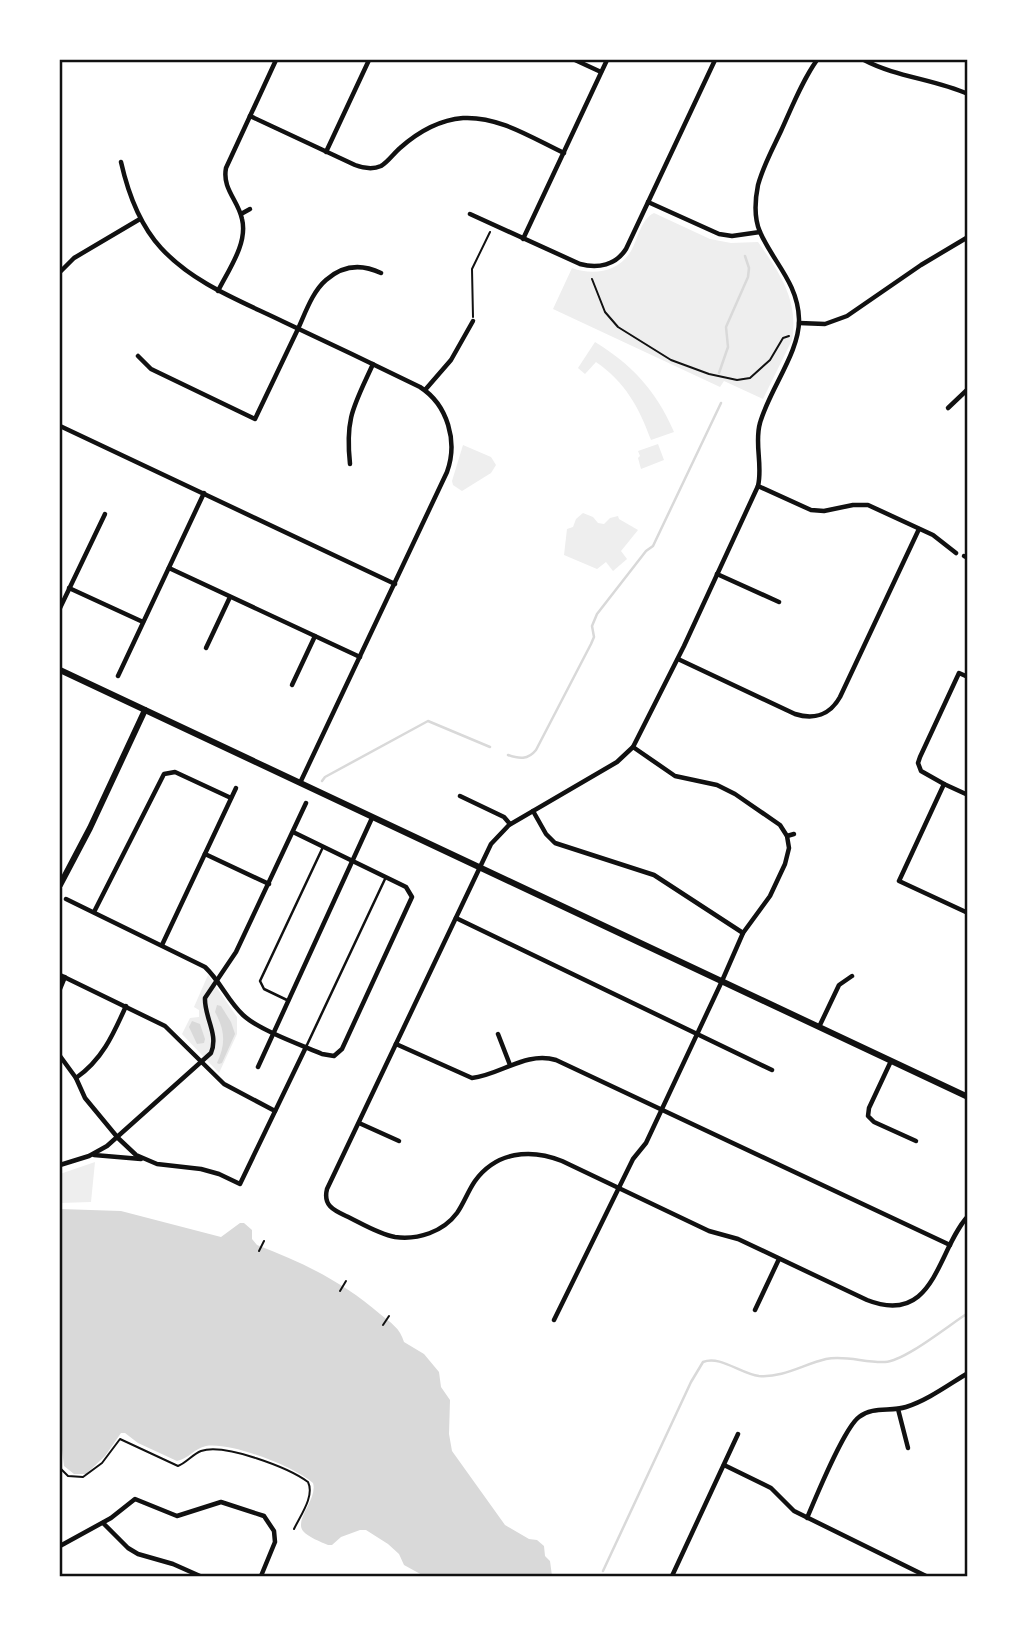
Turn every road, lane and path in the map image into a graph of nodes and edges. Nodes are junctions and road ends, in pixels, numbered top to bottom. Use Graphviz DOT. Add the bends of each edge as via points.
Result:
graph roads {
  1 [pos="276,60"];
  2 [pos="369,60"];
  3 [pos="575,60"];
  4 [pos="607,60"];
  5 [pos="715,60"];
  6 [pos="817,60"];
  7 [pos="864,60"];
  8 [pos="601,72"];
  9 [pos="968,94"];
  10 [pos="250,116"];
  11 [pos="326,152"];
  12 [pos="564,153"];
  13 [pos="121,162"];
  14 [pos="648,202"];
  15 [pos="250,209"];
  16 [pos="241,214"];
  17 [pos="470,214"];
  18 [pos="139,219"];
  19 [pos="490,232"];
  20 [pos="761,233"];
  21 [pos="968,237"];
  22 [pos="523,239"];
  23 [pos="60,272"];
  24 [pos="381,273"];
  25 [pos="592,279"];
  26 [pos="218,291"];
  27 [pos="473,321"];
  28 [pos="799,323"];
  29 [pos="298,328"];
  30 [pos="789,335"];
  31 [pos="138,356"];
  32 [pos="373,364"];
  33 [pos="968,389"];
  34 [pos="425,390"];
  35 [pos="948,408"];
  36 [pos="60,426"];
  37 [pos="351,464"];
  38 [pos="758,486"];
  39 [pos="204,493"];
  40 [pos="105,514"];
  41 [pos="919,529"];
  42 [pos="956,553"];
  43 [pos="169,568"];
  44 [pos="717,574"];
  45 [pos="395,584"];
  46 [pos="69,588"];
  47 [pos="230,597"];
  48 [pos="779,602"];
  49 [pos="60,608"];
  50 [pos="143,622"];
  51 [pos="315,636"];
  52 [pos="206,648"];
  53 [pos="360,657"];
  54 [pos="678,659"];
  55 [pos="60,670"];
  56 [pos="118,676"];
  57 [pos="968,677"];
  58 [pos="292,685"];
  59 [pos="145,710"];
  60 [pos="633,747"];
  61 [pos="300,783"];
  62 [pos="944,784"];
  63 [pos="236,788"];
  64 [pos="968,795"];
  65 [pos="460,796"];
  66 [pos="231,798"];
  67 [pos="306,803"];
  68 [pos="533,811"];
  69 [pos="372,818"];
  70 [pos="510,824"];
  71 [pos="293,832"];
  72 [pos="794,834"];
  73 [pos="788,836"];
  74 [pos="323,847"];
  75 [pos="205,854"];
  76 [pos="352,860"];
  77 [pos="480,868"];
  78 [pos="386,877"];
  79 [pos="269,884"];
  80 [pos="60,885"];
  81 [pos="66,899"];
  82 [pos="94,912"];
  83 [pos="968,913"];
  84 [pos="456,918"];
  85 [pos="743,933"];
  86 [pos="162,944"];
  87 [pos="62,976"];
  88 [pos="852,976"];
  89 [pos="218,980"];
  90 [pos="722,981"];
  91 [pos="60,989"];
  92 [pos="289,1001"];
  93 [pos="126,1006"];
  94 [pos="819,1027"];
  95 [pos="274,1032"];
  96 [pos="698,1032"];
  97 [pos="498,1034"];
  98 [pos="396,1044"];
  99 [pos="306,1047"];
  100 [pos="60,1056"];
  101 [pos="891,1060"];
  102 [pos="202,1062"];
  103 [pos="510,1065"];
  104 [pos="258,1067"];
  105 [pos="772,1070"];
  106 [pos="76,1078"];
  107 [pos="968,1097"];
  108 [pos="662,1110"];
  109 [pos="275,1111"];
  110 [pos="359,1123"];
  111 [pos="118,1138"];
  112 [pos="399,1141"];
  113 [pos="916,1142"];
  114 [pos="89,1156"];
  115 [pos="144,1160"];
  116 [pos="60,1165"];
  117 [pos="620,1189"];
  118 [pos="968,1216"];
  119 [pos="264,1241"];
  120 [pos="950,1245"];
  121 [pos="259,1251"];
  122 [pos="779,1259"];
  123 [pos="346,1281"];
  124 [pos="340,1291"];
  125 [pos="755,1310"];
  126 [pos="389,1316"];
  127 [pos="554,1320"];
  128 [pos="383,1325"];
  129 [pos="968,1373"];
  130 [pos="898,1409"];
  131 [pos="738,1434"];
  132 [pos="908,1448"];
  133 [pos="723,1465"];
  134 [pos="60,1468"];
  135 [pos="807,1518"];
  136 [pos="103,1523"];
  137 [pos="294,1529"];
  138 [pos="60,1546"];
  139 [pos="200,1577"];
  140 [pos="261,1577"];
  141 [pos="672,1577"];
  142 [pos="926,1577"];
  1 -- 10 [label="street"];
  2 -- 11 [label="street"];
  3 -- 8 [label="street"];
  4 -- 8 [label="street"];
  5 -- 14 [label="street"];
  6 -- 20 [label="street" via="763,170 756,207"];
  7 -- 9 [label="street"];
  8 -- 12 [label="street"];
  10 -- 11 [label="street"];
  10 -- 16 [label="street" via="225,174 228,191"];
  11 -- 12 [label="street" via="374,168 428,128 464,118 502,124"];
  12 -- 22 [label="street"];
  13 -- 18 [label="street"];
  14 -- 20 [label="street" via="719,234"];
  14 -- 22 [label="street" via="623,254 605,265 580,264"];
  15 -- 16 [label="street"];
  16 -- 26 [label="street" via="241,242"];
  17 -- 22 [label="street"];
  18 -- 23 [label="street" via="74,258"];
  18 -- 26 [label="street" via="169,256"];
  19 -- 27 [label="path" via="472,269"];
  20 -- 28 [label="street" via="793,289"];
  21 -- 28 [label="street" via="846,316 825,324"];
  24 -- 29 [label="street" via="354,267 332,275 317,290"];
  25 -- 30 [label="path" via="605,312 618,327 671,360 709,374 750,378"];
  26 -- 29 [label="street"];
  27 -- 34 [label="street" via="451,360"];
  28 -- 38 [label="street" via="759,425"];
  29 -- 31 [label="street" via="256,419 151,369"];
  29 -- 32 [label="street"];
  32 -- 34 [label="street"];
  32 -- 37 [label="street" via="349,421"];
  33 -- 35 [label="street"];
  34 -- 45 [label="street" via="448,424 450,463"];
  36 -- 39 [label="street"];
  38 -- 41 [label="street" via="811,510 867,505"];
  38 -- 44 [label="street"];
  39 -- 43 [label="street"];
  39 -- 45 [label="street"];
  40 -- 46 [label="street"];
  41 -- 42 [label="street"];
  41 -- 54 [label="street" via="840,697 823,714 795,714"];
  43 -- 47 [label="street"];
  43 -- 50 [label="street"];
  44 -- 48 [label="street"];
  44 -- 54 [label="street"];
  45 -- 53 [label="street"];
  46 -- 49 [label="street"];
  46 -- 50 [label="street"];
  47 -- 51 [label="street"];
  47 -- 52 [label="street"];
  50 -- 56 [label="street"];
  51 -- 53 [label="street"];
  51 -- 58 [label="street"];
  53 -- 61 [label="street"];
  54 -- 60 [label="street"];
  55 -- 59 [label="street"];
  57 -- 62 [label="street" via="959,673 918,763 923,774"];
  59 -- 61 [label="street"];
  59 -- 80 [label="street"];
  60 -- 68 [label="street" via="611,766"];
  60 -- 73 [label="street" via="674,776 729,791 773,818"];
  61 -- 69 [label="street"];
  62 -- 64 [label="street"];
  62 -- 83 [label="street" via="899,881"];
  63 -- 66 [label="street"];
  65 -- 70 [label="street"];
  66 -- 75 [label="street"];
  66 -- 82 [label="street" via="175,772 164,774"];
  67 -- 71 [label="street"];
  68 -- 70 [label="street"];
  68 -- 85 [label="street" via="548,837 558,844 654,875"];
  69 -- 76 [label="street"];
  69 -- 77 [label="street"];
  70 -- 77 [label="street" via="496,837"];
  71 -- 74 [label="street"];
  71 -- 79 [label="street"];
  72 -- 73 [label="street"];
  73 -- 85 [label="street" via="788,857 780,875"];
  74 -- 76 [label="street"];
  74 -- 92 [label="lane" via="260,981 264,989"];
  75 -- 79 [label="street"];
  75 -- 86 [label="street"];
  76 -- 78 [label="street"];
  76 -- 92 [label="street"];
  77 -- 84 [label="street"];
  77 -- 90 [label="street"];
  78 -- 99 [label="lane"];
  78 -- 99 [label="street" via="406,887 411,903 342,1049 327,1056"];
  79 -- 89 [label="street"];
  81 -- 82 [label="street"];
  82 -- 86 [label="street"];
  84 -- 96 [label="street"];
  84 -- 98 [label="street"];
  85 -- 90 [label="street"];
  86 -- 89 [label="street" via="205,967"];
  87 -- 91 [label="street"];
  87 -- 93 [label="street"];
  88 -- 94 [label="street" via="839,985"];
  89 -- 95 [label="street" via="242,1014"];
  89 -- 102 [label="street" via="205,998 214,1041"];
  90 -- 94 [label="street"];
  90 -- 96 [label="street"];
  92 -- 95 [label="street"];
  93 -- 102 [label="street" via="165,1026"];
  93 -- 106 [label="street" via="105,1050"];
  94 -- 101 [label="street"];
  95 -- 99 [label="street"];
  95 -- 104 [label="street"];
  96 -- 105 [label="street"];
  96 -- 108 [label="street"];
  97 -- 103 [label="street"];
  98 -- 103 [label="street" via="472,1078"];
  98 -- 110 [label="street"];
  99 -- 109 [label="street"];
  100 -- 106 [label="street"];
  101 -- 107 [label="street"];
  101 -- 113 [label="street" via="868,1116"];
  102 -- 109 [label="street" via="230,1089"];
  102 -- 111 [label="street"];
  103 -- 108 [label="street" via="550,1058"];
  106 -- 111 [label="street" via="85,1098"];
  108 -- 117 [label="street"];
  108 -- 120 [label="street"];
  109 -- 115 [label="street" via="240,1184 201,1169"];
  110 -- 112 [label="street"];
  110 -- 117 [label="street" via="327,1189 327,1203 385,1234 422,1236 445,1226 483,1172 510,1156 548,1156"];
  111 -- 114 [label="street"];
  111 -- 115 [label="street"];
  114 -- 115 [label="street"];
  114 -- 116 [label="street"];
  117 -- 122 [label="street"];
  117 -- 127 [label="street"];
  118 -- 120 [label="street"];
  119 -- 121 [label="path"];
  120 -- 122 [label="street" via="926,1289 893,1305 867,1300"];
  122 -- 125 [label="street"];
  123 -- 124 [label="path"];
  126 -- 128 [label="path"];
  129 -- 130 [label="street"];
  130 -- 132 [label="street"];
  130 -- 135 [label="street" via="871,1410 853,1423"];
  131 -- 133 [label="street"];
  133 -- 135 [label="street" via="771,1488"];
  133 -- 141 [label="street"];
  134 -- 137 [label="path" via="68,1476 83,1477 102,1463 120,1439 178,1466 201,1451 235,1452 308,1482 310,1494"];
  135 -- 142 [label="street"];
  136 -- 138 [label="street"];
  136 -- 139 [label="street" via="138,1554"];
  136 -- 140 [label="street" via="135,1499 177,1516 218,1502 260,1514 272,1525 275,1542"];
}
